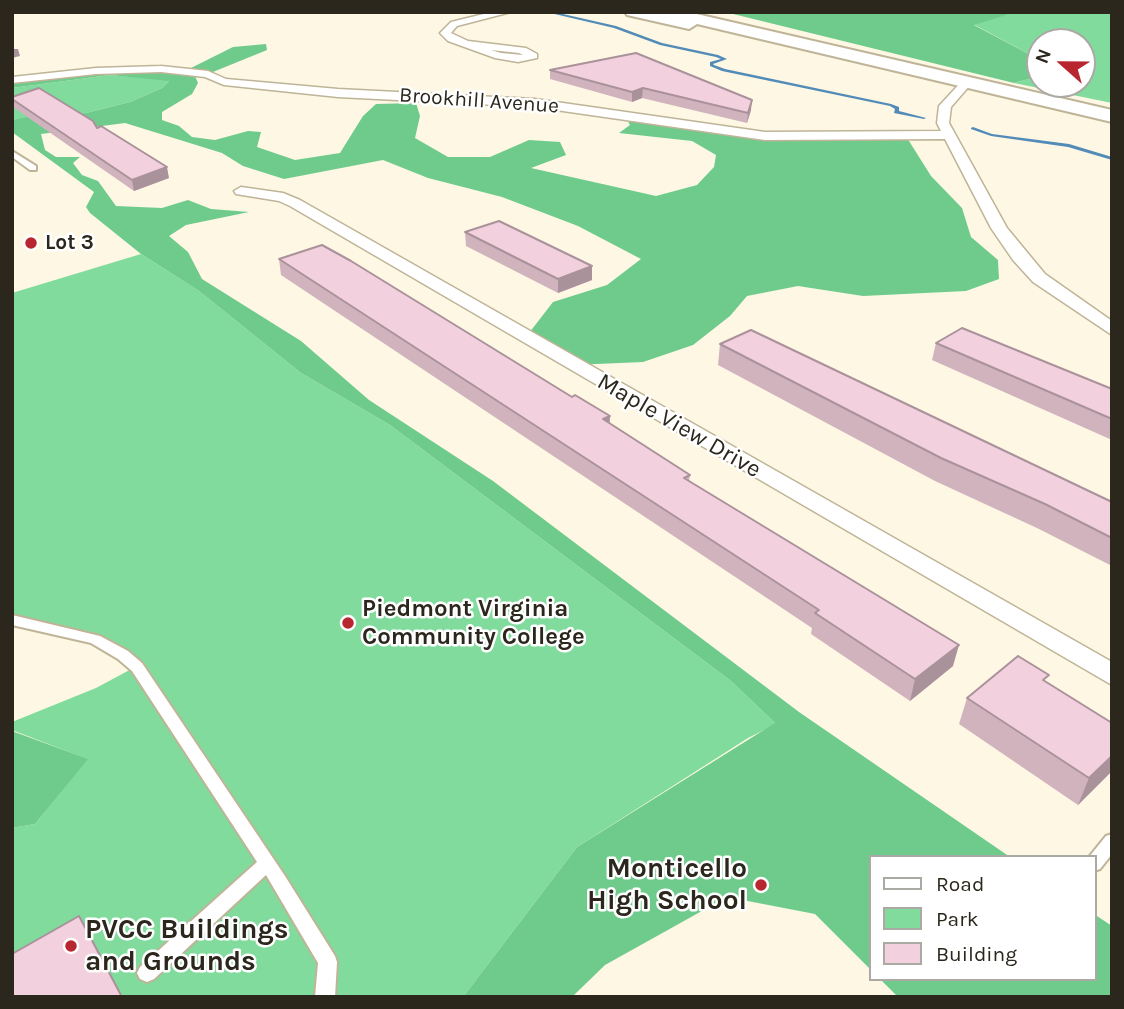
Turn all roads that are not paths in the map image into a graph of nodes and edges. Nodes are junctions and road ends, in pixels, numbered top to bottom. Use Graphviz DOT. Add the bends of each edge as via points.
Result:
graph roads {
  1 [pos="506,12"];
  2 [pos="633,12"];
  3 [pos="666,12"];
  4 [pos="470,44"];
  5 [pos="846,54"];
  6 [pos="12,80"];
  7 [pos="967,82"];
  8 [pos="1112,116"];
  9 [pos="948,135"];
  10 [pos="12,153"];
  11 [pos="33,167"];
  12 [pos="241,191"];
  13 [pos="1112,330"];
  14 [pos="12,620"];
  15 [pos="1112,675"];
  16 [pos="1112,841"];
  17 [pos="1096,861"];
  18 [pos="267,863"];
  19 [pos="147,974"];
  20 [pos="325,997"];
  1 -- 4 [label="street" via="446,30 447,36"];
  2 -- 5 [label="highway"];
  3 -- 5 [label="highway"];
  4 -- 4 [label="street" via="508,58 534,54"];
  5 -- 7 [label="highway"];
  6 -- 9 [label="street, Brookhill Avenue" via="161,69 208,75 224,82 548,104 765,136"];
  7 -- 8 [label="highway"];
  7 -- 9 [label="street" via="945,106 943,123"];
  9 -- 13 [label="street" via="1019,257 1060,296"];
  10 -- 11 [label="lane"];
  12 -- 15 [label="street, Maple View Drive" via="295,203"];
  14 -- 18 [label="lane" via="94,639 137,667"];
  16 -- 17 [label="lane"];
  18 -- 19 [label="lane"];
  18 -- 20 [label="lane" via="328,962"];
}
